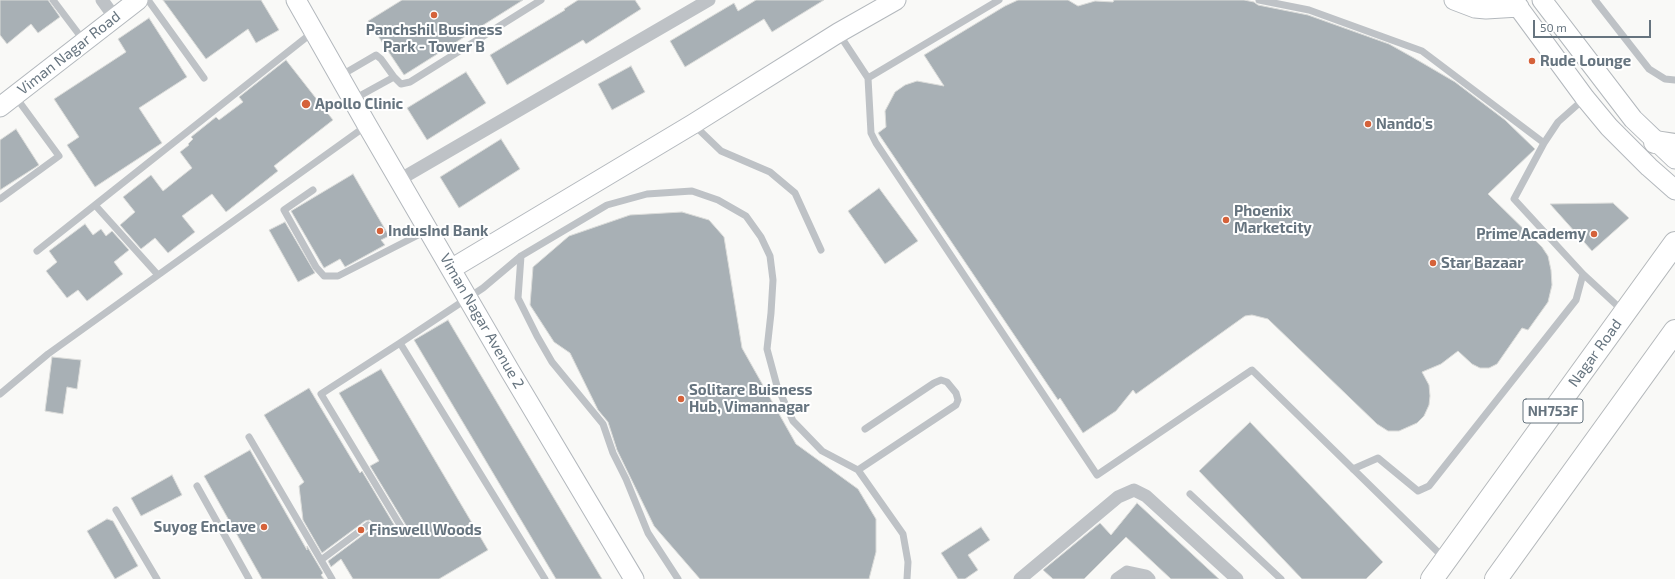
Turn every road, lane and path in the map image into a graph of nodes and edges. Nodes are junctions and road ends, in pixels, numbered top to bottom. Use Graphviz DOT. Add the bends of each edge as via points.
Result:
graph roads {
  1 [pos="53,0"];
  2 [pos="102,0"];
  3 [pos="138,0"];
  4 [pos="148,0"];
  5 [pos="296,0"];
  6 [pos="541,0"];
  7 [pos="709,0"];
  8 [pos="896,0"];
  9 [pos="999,0"];
  10 [pos="1259,0"];
  11 [pos="1454,0"];
  12 [pos="1542,0"];
  13 [pos="1596,0"];
  14 [pos="1516,3"];
  15 [pos="115,18"];
  16 [pos="314,32"];
  17 [pos="838,33"];
  18 [pos="84,42"];
  19 [pos="339,76"];
  20 [pos="394,77"];
  21 [pos="204,78"];
  22 [pos="868,78"];
  23 [pos="1675,80"];
  24 [pos="15,95"];
  25 [pos="1585,98"];
  26 [pos="352,100"];
  27 [pos="0,107"];
  28 [pos="693,124"];
  29 [pos="366,125"];
  30 [pos="1544,142"];
  31 [pos="1665,143"];
  32 [pos="1675,159"];
  33 [pos="400,180"];
  34 [pos="313,190"];
  35 [pos="1675,190"];
  36 [pos="0,199"];
  37 [pos="95,205"];
  38 [pos="428,230"];
  39 [pos="1675,243"];
  40 [pos="820,250"];
  41 [pos="37,251"];
  42 [pos="521,256"];
  43 [pos="451,269"];
  44 [pos="1583,274"];
  45 [pos="158,276"];
  46 [pos="468,298"];
  47 [pos="1624,313"];
  48 [pos="1675,331"];
  49 [pos="400,343"];
  50 [pos="0,394"];
  51 [pos="864,429"];
  52 [pos="249,438"];
  53 [pos="1353,469"];
  54 [pos="858,470"];
  55 [pos="197,486"];
  56 [pos="1190,494"];
  57 [pos="116,510"];
  58 [pos="368,525"];
  59 [pos="403,530"];
  60 [pos="321,560"];
  61 [pos="1445,560"];
  62 [pos="157,579"];
  63 [pos="249,579"];
  64 [pos="332,579"];
  65 [pos="545,579"];
  66 [pos="634,579"];
  67 [pos="678,579"];
  68 [pos="907,579"];
  69 [pos="1020,579"];
  70 [pos="1117,579"];
  71 [pos="1149,579"];
  72 [pos="1237,579"];
  73 [pos="1281,579"];
  74 [pos="1432,579"];
  75 [pos="1496,579"];
  1 -- 18 [label="lane"];
  2 -- 15 [label="street"];
  3 -- 15 [label="street, Viman Nagar Road"];
  4 -- 21 [label="lane"];
  5 -- 16 [label="street, Viman Nagar Avenue 2"];
  6 -- 20 [label="lane" via="410,82 401,84"];
  7 -- 33 [label="street"];
  8 -- 17 [label="street"];
  9 -- 22 [label="lane"];
  10 -- 30 [label="lane" via="1309,10 1422,50"];
  11 -- 14 [label="street" via="1481,9"];
  12 -- 31 [label="street" via="1633,119"];
  13 -- 23 [label="lane" via="1649,69 1666,79"];
  14 -- 25 [label="street"];
  15 -- 18 [label="street, Viman Nagar Road"];
  16 -- 19 [label="street, Viman Nagar Avenue 2"];
  16 -- 37 [label="lane"];
  17 -- 22 [label="lane"];
  17 -- 28 [label="street"];
  18 -- 24 [label="street, Viman Nagar Road"];
  19 -- 20 [label="lane" via="376,55"];
  19 -- 26 [label="street, Viman Nagar Avenue 2"];
  20 -- 26 [label="lane"];
  22 -- 53 [label="lane" via="871,133 876,143 1097,475 1252,370"];
  24 -- 27 [label="street, Viman Nagar Road"];
  24 -- 36 [label="lane" via="59,156"];
  25 -- 30 [label="lane" via="1558,122"];
  25 -- 35 [label="street" via="1621,139"];
  26 -- 29 [label="street, Viman Nagar Avenue 2"];
  28 -- 40 [label="lane" via="721,151 770,172 795,193"];
  28 -- 43 [label="street"];
  29 -- 33 [label="street, Viman Nagar Avenue 2"];
  29 -- 45 [label="lane"];
  30 -- 44 [label="lane" via="1514,199"];
  31 -- 32 [label="street"];
  33 -- 38 [label="street, Viman Nagar Avenue 2"];
  34 -- 38 [label="lane" via="284,210 316,267 324,276 338,276"];
  37 -- 41 [label="lane"];
  37 -- 45 [label="lane"];
  38 -- 43 [label="street, Viman Nagar Avenue 2"];
  39 -- 47 [label="highway, Nagar Road / NH753F"];
  42 -- 46 [label="lane" via="484,288"];
  42 -- 54 [label="lane" via="607,205 647,194 692,191 718,200 746,216 761,237 770,256 771,313 766,349 777,386 793,421 822,451"];
  42 -- 67 [label="lane" via="518,298 552,362 603,424 648,532"];
  43 -- 46 [label="street, Viman Nagar Avenue 2"];
  44 -- 47 [label="lane"];
  44 -- 53 [label="lane" via="1576,300 1429,486 1418,491 1378,458"];
  45 -- 50 [label="lane" via="48,354"];
  46 -- 49 [label="lane"];
  46 -- 66 [label="street, Viman Nagar Avenue 2"];
  47 -- 61 [label="highway, Nagar Road / NH753F"];
  48 -- 75 [label="highway, NH753F"];
  49 -- 59 [label="lane" via="321,394"];
  49 -- 65 [label="lane"];
  51 -- 54 [label="lane" via="941,380 948,382 956,393 956,405"];
  52 -- 60 [label="lane"];
  53 -- 61 [label="lane"];
  54 -- 68 [label="lane" via="903,534 908,562"];
  55 -- 63 [label="lane"];
  56 -- 73 [label="lane"];
  57 -- 62 [label="lane"];
  58 -- 60 [label="lane"];
  60 -- 64 [label="lane"];
  61 -- 74 [label="highway, Nagar Road / NH753F"];
  69 -- 72 [label="street" via="1118,497 1134,490 1146,496"];
  70 -- 71 [label="street" via="1127,572"];
}
